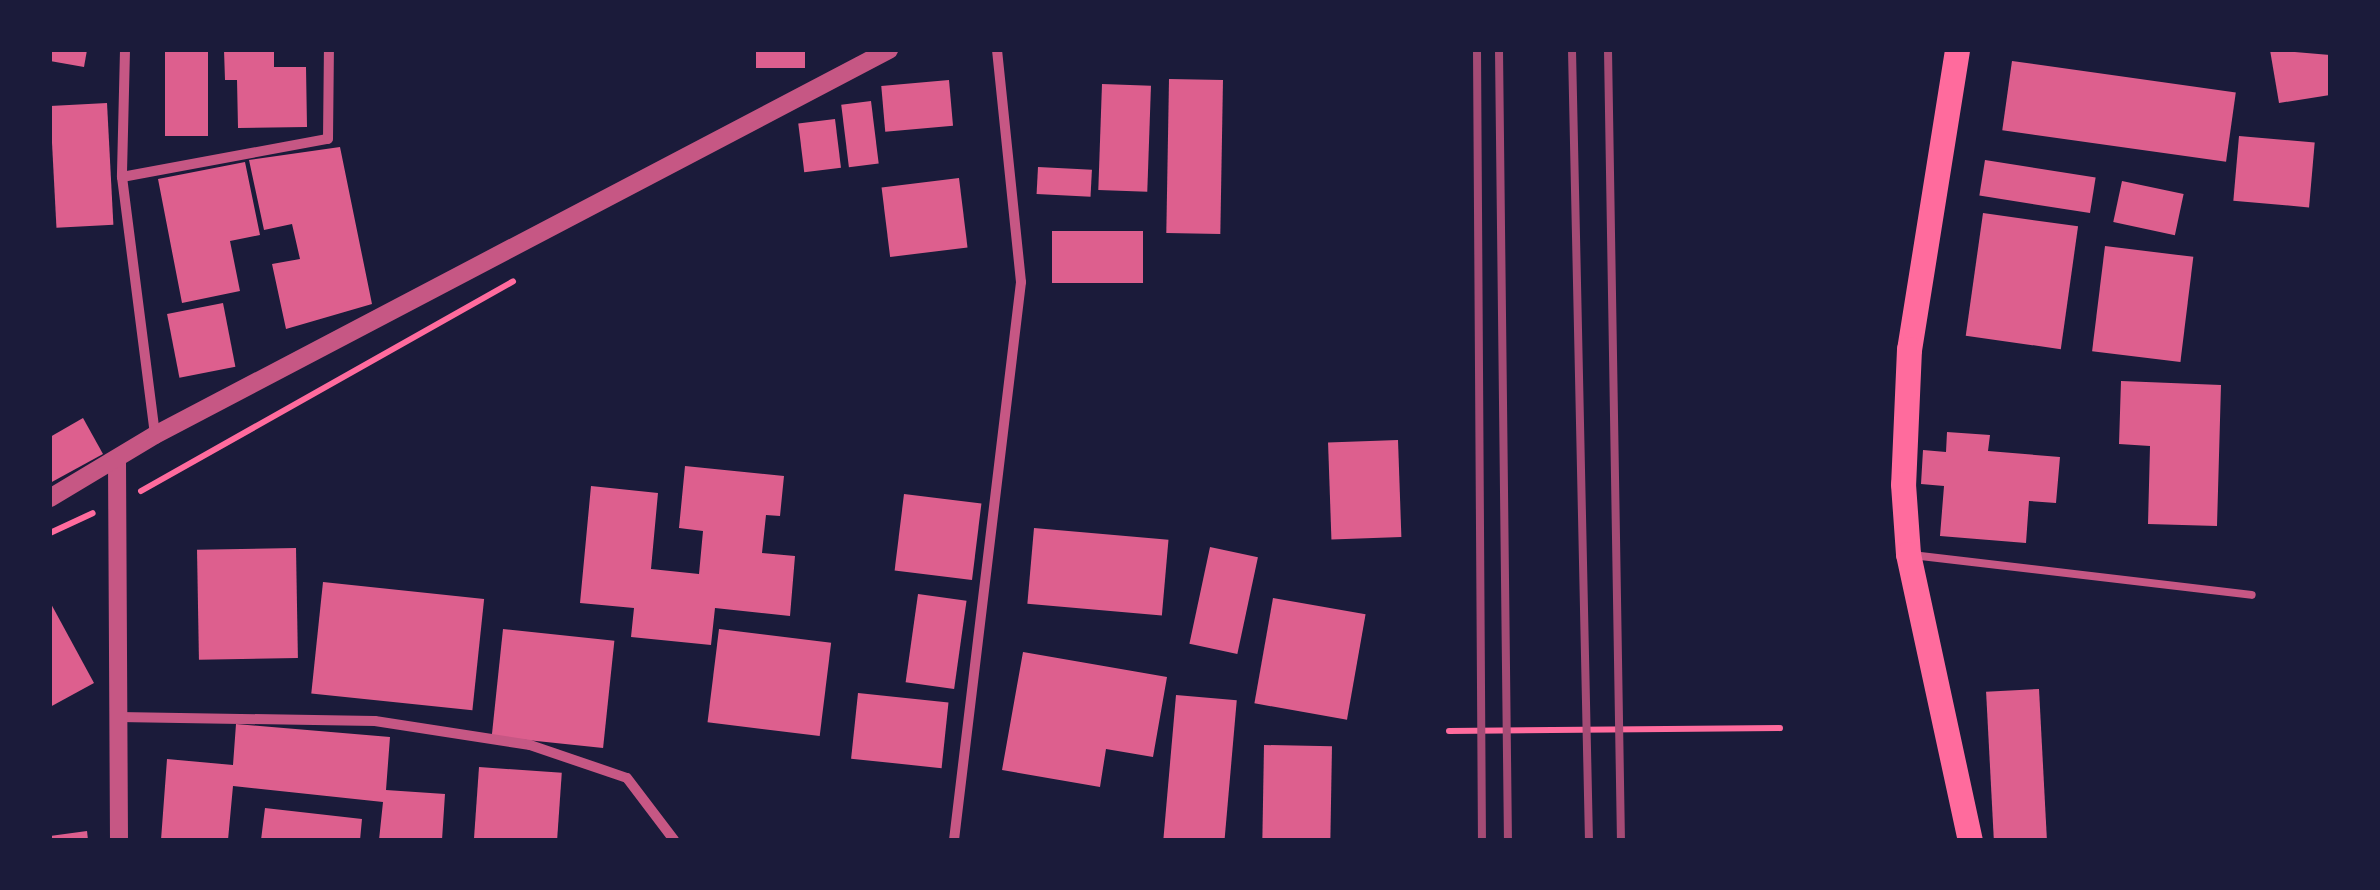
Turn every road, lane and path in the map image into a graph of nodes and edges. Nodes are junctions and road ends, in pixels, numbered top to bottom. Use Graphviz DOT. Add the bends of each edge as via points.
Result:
graph roads {
  1 [pos="125,50"];
  2 [pos="328,50"];
  3 [pos="890,50"];
  4 [pos="996,50"];
  5 [pos="1957,50"];
  6 [pos="122,176"];
  7 [pos="525,275"];
  8 [pos="155,435"];
  9 [pos="118,460"];
  10 [pos="128,497"];
  11 [pos="50,498"];
  12 [pos="112,504"];
  13 [pos="50,533"];
  14 [pos="1908,554"];
  15 [pos="2252,596"];
  16 [pos="118,717"];
  17 [pos="1780,728"];
  18 [pos="1449,731"];
  19 [pos="120,840"];
  20 [pos="674,840"];
  21 [pos="954,840"];
  22 [pos="1970,840"];
  1 -- 6 [label="street"];
  2 -- 6 [label="street" via="328,139"];
  3 -- 8 [label="street"];
  4 -- 21 [label="street" via="1021,282"];
  5 -- 14 [label="main road" via="1909,349 1903,484"];
  6 -- 8 [label="street"];
  7 -- 10 [label="path"];
  8 -- 9 [label="street"];
  9 -- 11 [label="street"];
  9 -- 16 [label="street"];
  12 -- 13 [label="path"];
  14 -- 15 [label="lane"];
  14 -- 22 [label="main road"];
  16 -- 19 [label="street"];
  16 -- 20 [label="street" via="375,721 530,746 628,778"];
  17 -- 18 [label="path"];
}
